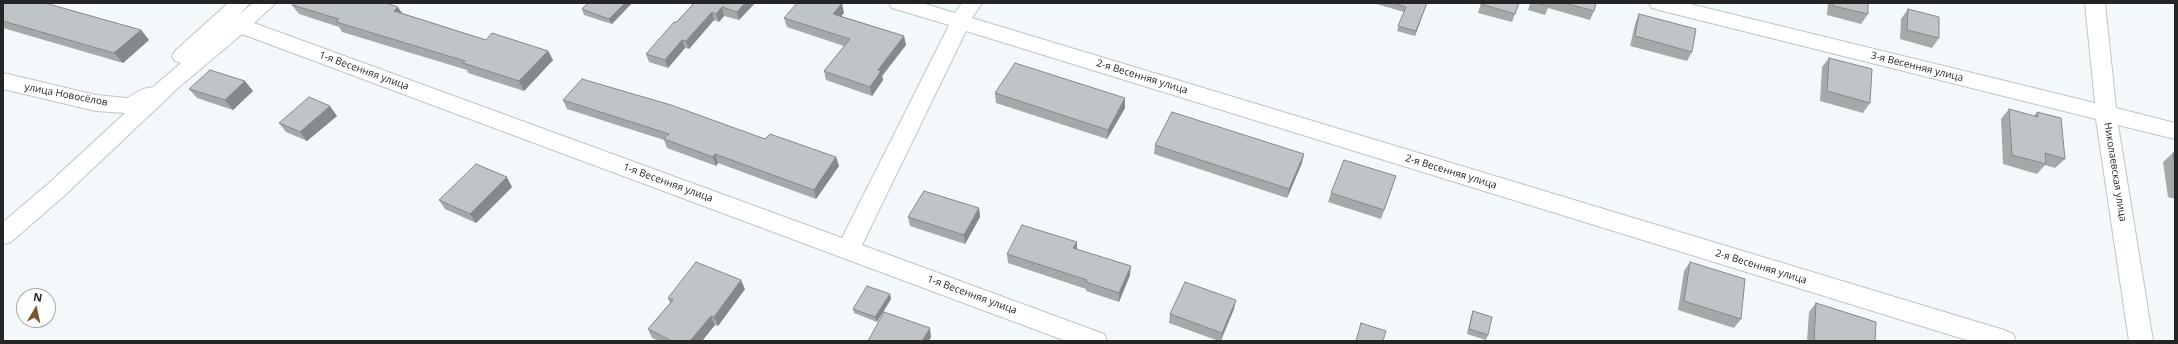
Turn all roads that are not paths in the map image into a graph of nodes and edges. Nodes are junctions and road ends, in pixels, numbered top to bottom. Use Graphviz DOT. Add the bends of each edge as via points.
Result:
graph roads {
  1 [pos="240,3"];
  2 [pos="266,3"];
  3 [pos="899,3"];
  4 [pos="972,3"];
  5 [pos="1659,3"];
  6 [pos="2095,3"];
  7 [pos="960,22"];
  8 [pos="241,26"];
  9 [pos="3,81"];
  10 [pos="171,83"];
  11 [pos="130,106"];
  12 [pos="2106,113"];
  13 [pos="2175,131"];
  14 [pos="56,190"];
  15 [pos="3,235"];
  16 [pos="848,250"];
  17 [pos="1095,341"];
  18 [pos="2004,341"];
  19 [pos="2141,341"];
  1 -- 11 [label="street"];
  2 -- 8 [label="street"];
  3 -- 7 [label="street, 2-я Весенняя улица"];
  4 -- 7 [label="street"];
  5 -- 12 [label="street, 3-я Весенняя улица"];
  6 -- 12 [label="street, Николаевская улица"];
  7 -- 16 [label="street"];
  7 -- 18 [label="street, 2-я Весенняя улица"];
  8 -- 10 [label="street"];
  8 -- 16 [label="street, 1-я Весенняя улица"];
  9 -- 11 [label="street, улица Новосёлов" via="96,103"];
  10 -- 11 [label="street"];
  10 -- 14 [label="street"];
  11 -- 14 [label="street" via="104,132"];
  12 -- 13 [label="street, 3-я Весенняя улица"];
  12 -- 19 [label="street, Николаевская улица"];
  14 -- 15 [label="street"];
  16 -- 17 [label="street, 1-я Весенняя улица"];
}
